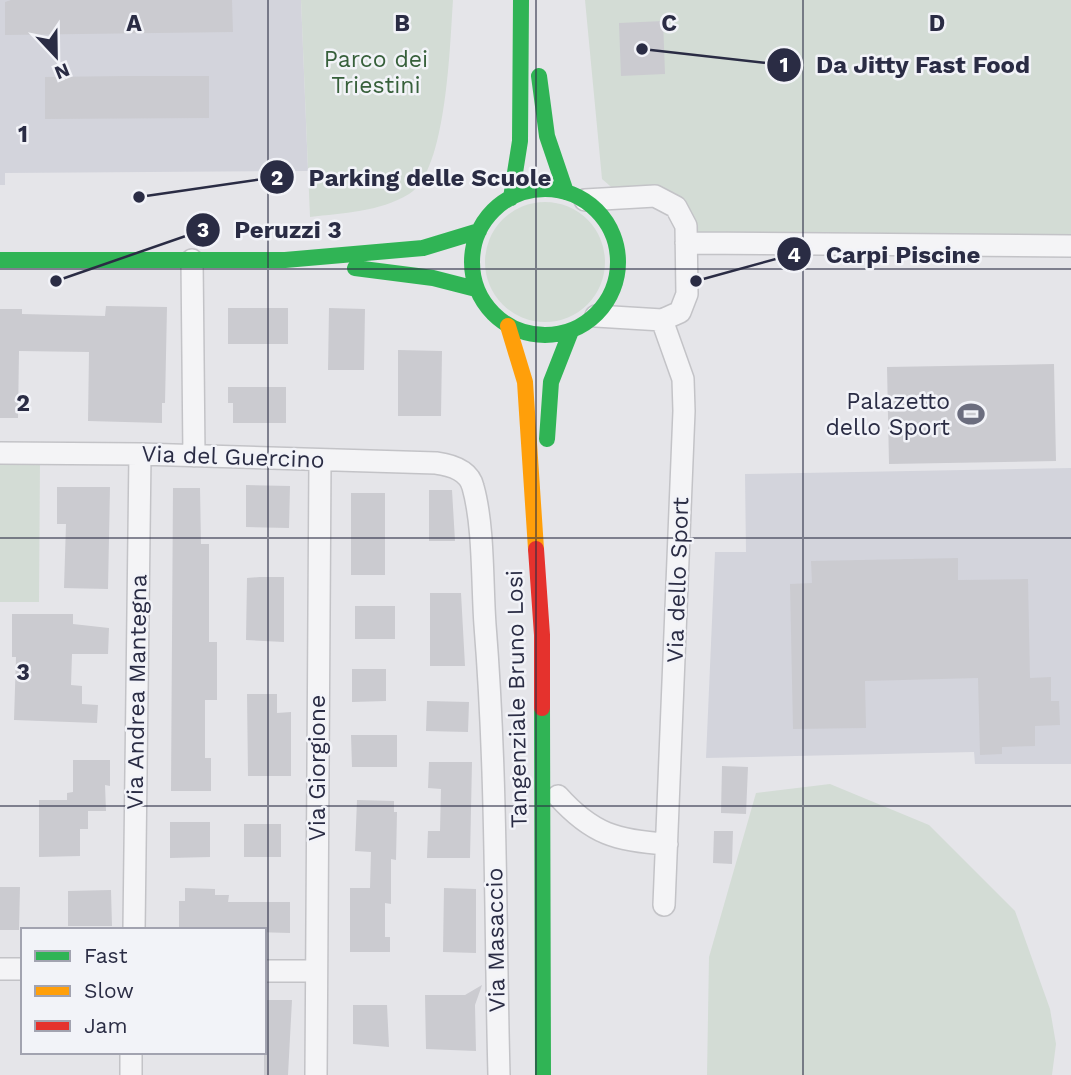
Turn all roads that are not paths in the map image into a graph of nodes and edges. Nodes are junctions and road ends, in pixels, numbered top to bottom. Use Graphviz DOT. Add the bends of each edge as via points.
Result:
graph roads {
  1 [pos="521,0"];
  2 [pos="538,53"];
  3 [pos="576,196"];
  4 [pos="511,198"];
  5 [pos="479,231"];
  6 [pos="686,243"];
  7 [pos="1071,246"];
  8 [pos="0,260"];
  9 [pos="192,260"];
  10 [pos="285,260"];
  11 [pos="476,289"];
  12 [pos="596,316"];
  13 [pos="662,320"];
  14 [pos="508,326"];
  15 [pos="571,331"];
  16 [pos="0,453"];
  17 [pos="140,454"];
  18 [pos="194,456"];
  19 [pos="320,460"];
  20 [pos="464,472"];
  21 [pos="558,796"];
  22 [pos="667,844"];
  23 [pos="559,894"];
  24 [pos="664,905"];
  25 [pos="134,928"];
  26 [pos="0,969"];
  27 [pos="21,969"];
  28 [pos="266,971"];
  29 [pos="316,971"];
  30 [pos="131,1054"];
  31 [pos="131,1075"];
  32 [pos="316,1075"];
  33 [pos="499,1075"];
  34 [pos="543,1075"];
  1 -- 4 [label="main road" via="520,141"];
  2 -- 3 [label="main road" via="553,165"];
  3 -- 4 [label="main road" via="545,189"];
  3 -- 6 [label="street" via="655,196 665,200 686,226"];
  3 -- 12 [label="main road" via="600,213 613,232 619,254 618,277"];
  4 -- 5 [label="main road"];
  5 -- 10 [label="main road" via="423,248"];
  5 -- 11 [label="main road" via="471,267"];
  6 -- 7 [label="street"];
  6 -- 13 [label="street" via="684,305 680,312"];
  8 -- 9 [label="main road"];
  9 -- 10 [label="main road"];
  9 -- 18 [label="street"];
  10 -- 11 [label="main road" via="401,273"];
  11 -- 14 [label="main road" via="488,309"];
  12 -- 13 [label="street"];
  12 -- 15 [label="main road"];
  13 -- 22 [label="street, Via dello Sport" via="683,379 684,411"];
  14 -- 15 [label="main road" via="532,335"];
  14 -- 34 [label="main road, Tangenziale Bruno Losi" via="525,382 542,635"];
  15 -- 21 [label="main road, Tangenziale Bruno Losi" via="551,382 546,421"];
  16 -- 17 [label="street, Via del Guercino"];
  17 -- 18 [label="street, Via del Guercino"];
  17 -- 25 [label="street, Via Andrea Mantegna"];
  18 -- 19 [label="street, Via del Guercino"];
  19 -- 20 [label="street, Via del Guercino" via="436,463"];
  19 -- 29 [label="street, Via Giorgione"];
  20 -- 33 [label="street, Via Masaccio" via="473,485 477,516 492,733"];
  21 -- 22 [label="street" via="590,827 612,837"];
  21 -- 23 [label="main road, Tangenziale Bruno Losi"];
  22 -- 24 [label="street, Via dello Sport"];
  26 -- 27 [label="street"];
  28 -- 29 [label="street"];
  29 -- 32 [label="street, Via Giorgione"];
  30 -- 31 [label="street"];
}
